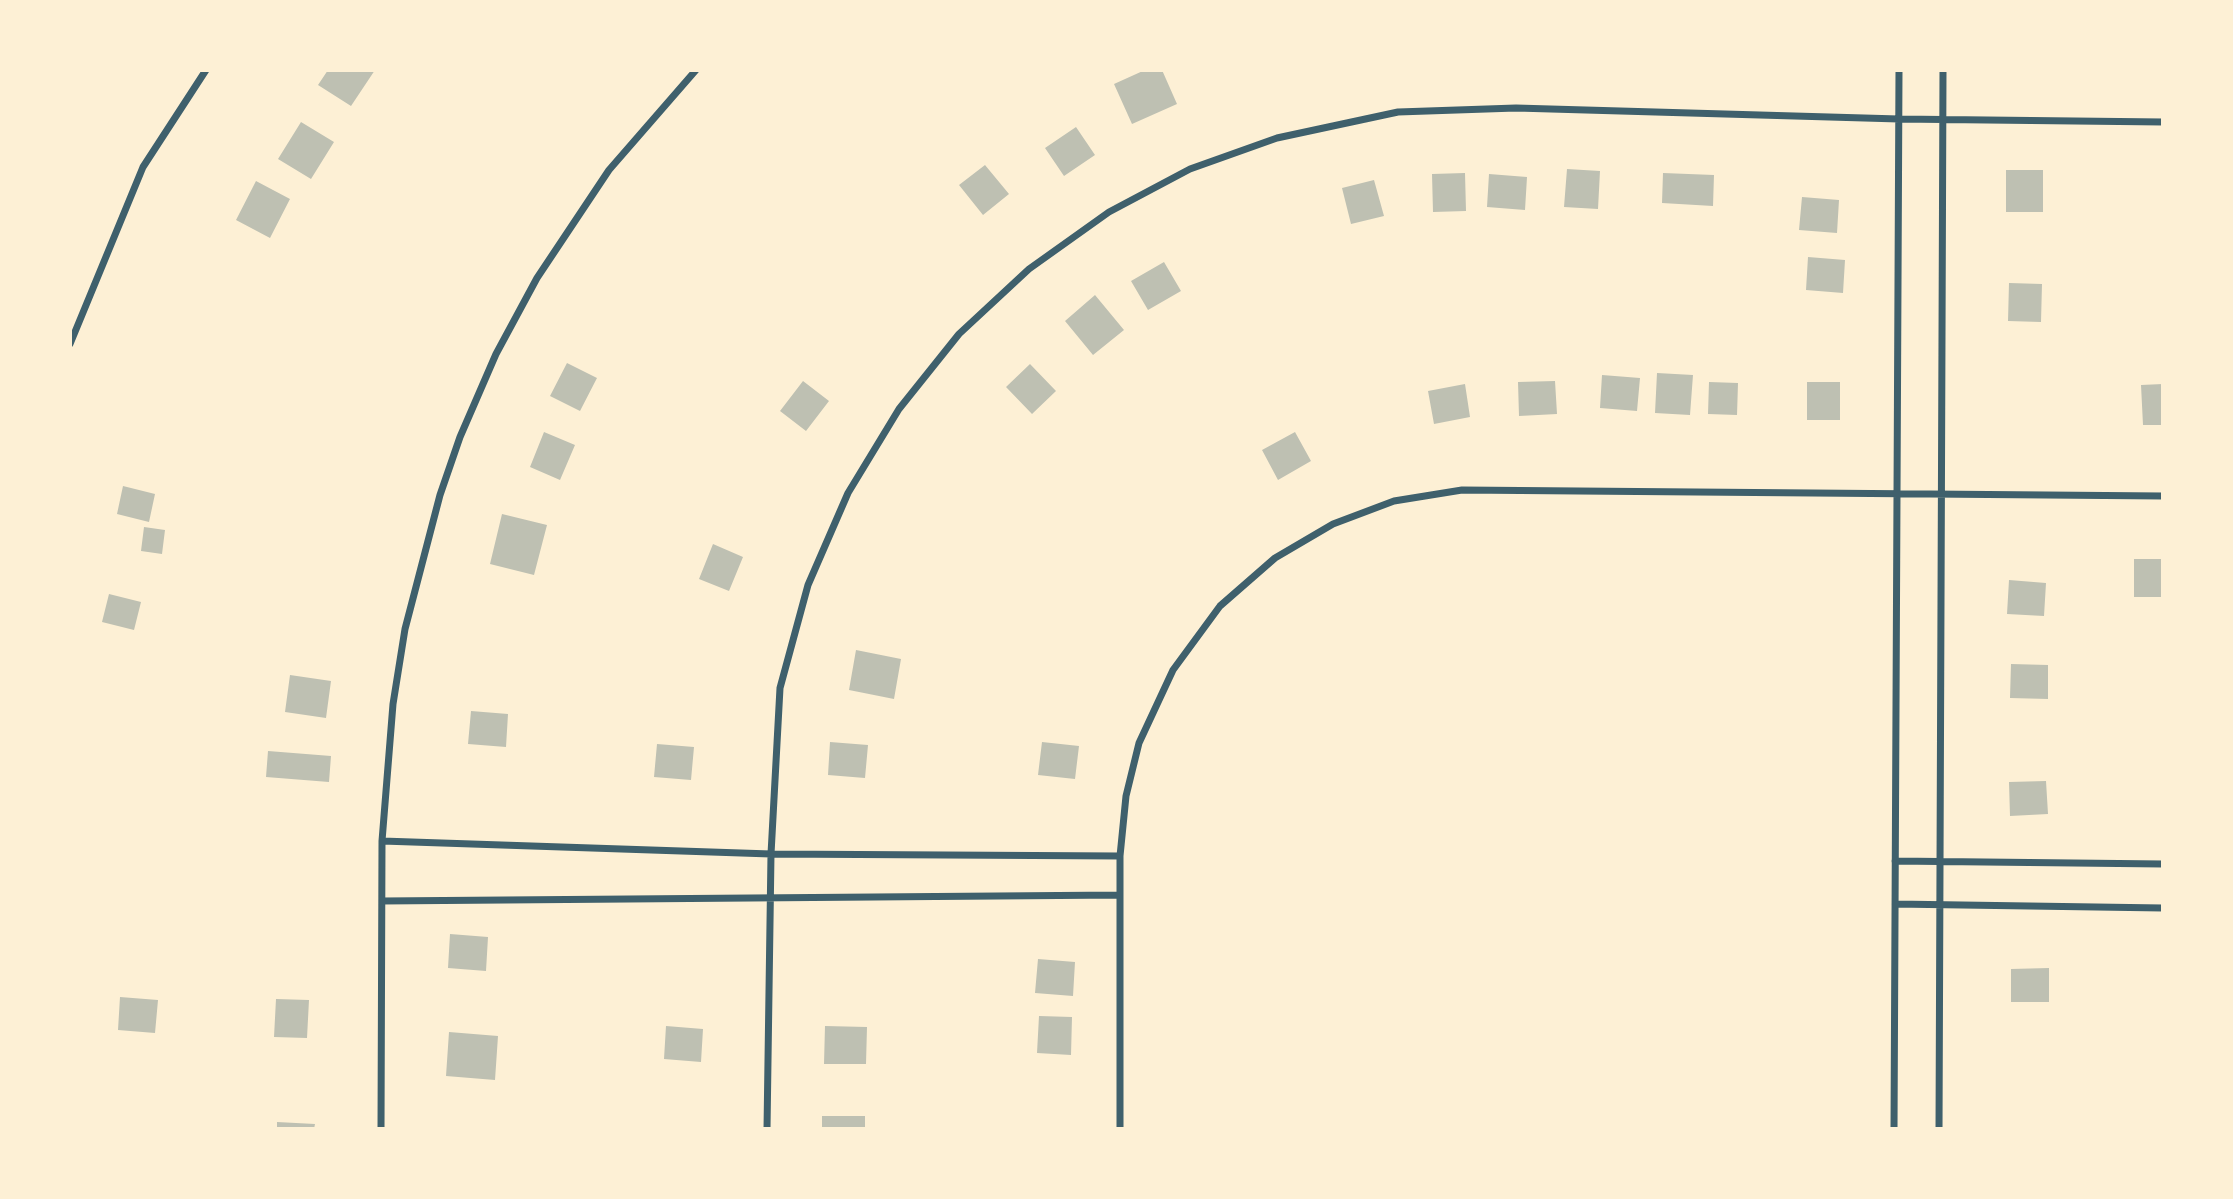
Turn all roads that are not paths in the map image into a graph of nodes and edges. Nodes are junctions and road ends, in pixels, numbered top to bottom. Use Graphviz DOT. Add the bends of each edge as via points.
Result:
graph roads {
  1 [pos="206,70"];
  2 [pos="696,70"];
  3 [pos="1899,70"];
  4 [pos="1943,70"];
  5 [pos="1899,119"];
  6 [pos="1943,119"];
  7 [pos="2163,122"];
  8 [pos="70,344"];
  9 [pos="1897,494"];
  10 [pos="1941,495"];
  11 [pos="2163,496"];
  12 [pos="382,841"];
  13 [pos="771,854"];
  14 [pos="1120,856"];
  15 [pos="1895,861"];
  16 [pos="1940,861"];
  17 [pos="2163,863"];
  18 [pos="1120,895"];
  19 [pos="770,897"];
  20 [pos="382,901"];
  21 [pos="1895,904"];
  22 [pos="1940,905"];
  23 [pos="2163,908"];
  24 [pos="381,1129"];
  25 [pos="767,1129"];
  26 [pos="1120,1129"];
  27 [pos="1894,1129"];
  28 [pos="1939,1129"];
  1 -- 8 [label="street" via="143,167"];
  2 -- 12 [label="street" via="610,170 537,278 496,354 460,437 421,558 405,629 393,704"];
  3 -- 5 [label="street"];
  4 -- 6 [label="street"];
  5 -- 6 [label="street"];
  5 -- 9 [label="street"];
  5 -- 13 [label="street" via="1516,108 1398,112 1277,138 1190,169 1109,212 1029,269 960,334 899,409 848,493 808,585 780,688"];
  6 -- 7 [label="street"];
  6 -- 10 [label="street"];
  9 -- 10 [label="street"];
  9 -- 14 [label="street" via="1462,490 1394,501 1333,524 1275,558 1220,606 1173,670 1139,743 1126,796"];
  9 -- 15 [label="street"];
  10 -- 11 [label="street"];
  10 -- 16 [label="street"];
  12 -- 13 [label="street"];
  12 -- 20 [label="street"];
  13 -- 14 [label="street"];
  13 -- 19 [label="street"];
  14 -- 18 [label="street"];
  15 -- 16 [label="street"];
  15 -- 21 [label="street"];
  16 -- 17 [label="street"];
  16 -- 22 [label="street"];
  18 -- 19 [label="street"];
  18 -- 26 [label="street"];
  19 -- 20 [label="street"];
  19 -- 25 [label="street"];
  20 -- 24 [label="street"];
  21 -- 22 [label="street"];
  21 -- 27 [label="street"];
  22 -- 23 [label="street"];
  22 -- 28 [label="street"];
}
